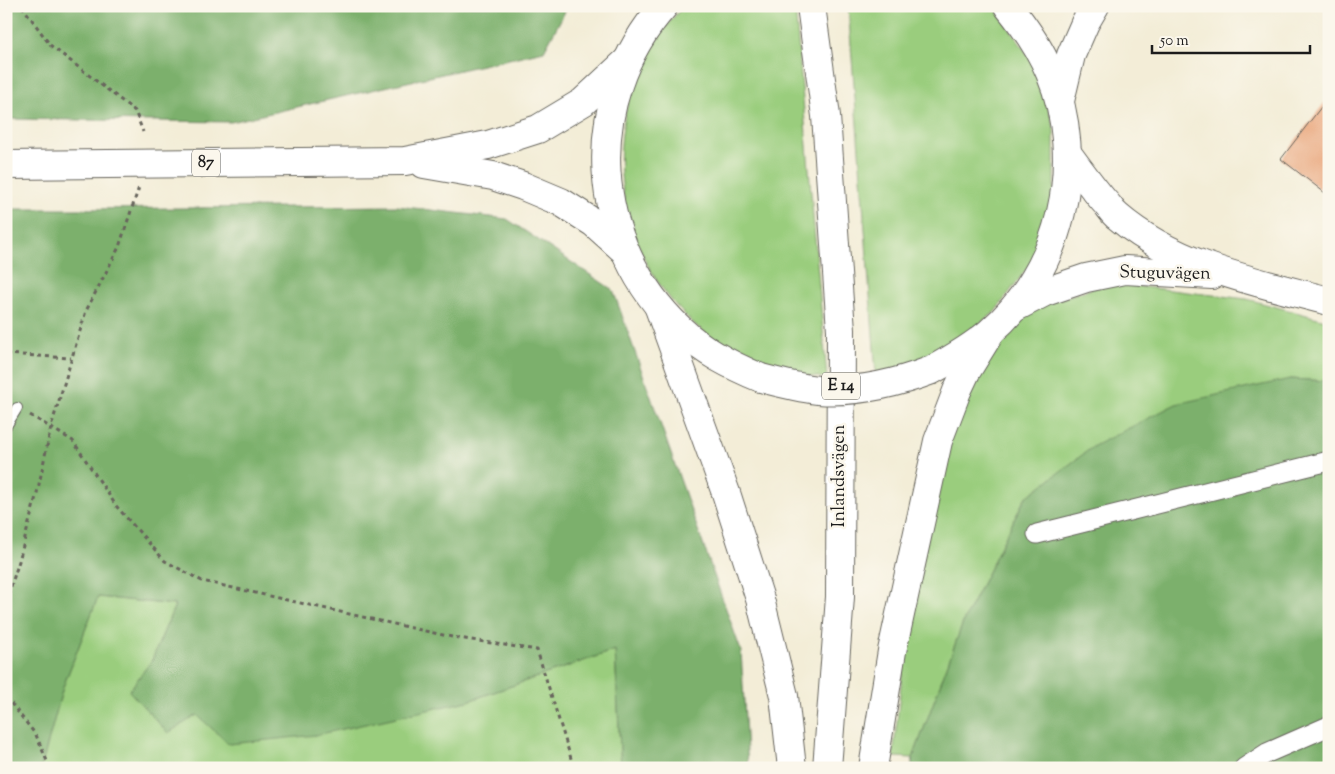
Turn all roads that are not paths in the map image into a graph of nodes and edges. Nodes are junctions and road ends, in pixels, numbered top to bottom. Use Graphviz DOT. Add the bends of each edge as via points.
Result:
graph roads {
  1 [pos="811,6"];
  2 [pos="826,6"];
  3 [pos="1008,6"];
  4 [pos="1095,6"];
  5 [pos="659,10"];
  6 [pos="627,61"];
  7 [pos="1060,101"];
  8 [pos="1067,152"];
  9 [pos="405,161"];
  10 [pos="6,165"];
  11 [pos="623,249"];
  12 [pos="1233,276"];
  13 [pos="1329,301"];
  14 [pos="659,308"];
  15 [pos="1014,308"];
  16 [pos="990,333"];
  17 [pos="17,408"];
  18 [pos="6,426"];
  19 [pos="1329,461"];
  20 [pos="1037,534"];
  21 [pos="1329,726"];
  22 [pos="792,768"];
  23 [pos="827,768"];
  24 [pos="844,768"];
  25 [pos="872,768"];
  26 [pos="1244,768"];
  1 -- 23 [label="main road, Inlandsvägen / E 14" via="826,116 841,330 840,597"];
  2 -- 24 [label="main road, Inlandsvägen / E 14" via="838,112 855,336 858,602"];
  3 -- 7 [label="main road" via="1038,47"];
  4 -- 7 [label="main road" via="1071,55"];
  5 -- 6 [label="main road"];
  6 -- 9 [label="main road" via="583,102 538,129 488,146"];
  6 -- 11 [label="main road" via="608,122 606,154 611,210"];
  7 -- 8 [label="main road"];
  8 -- 12 [label="main road, Stuguvägen" via="1116,215 1176,253"];
  8 -- 15 [label="main road" via="1065,190 1055,235 1044,261"];
  9 -- 10 [label="main road, 87"];
  9 -- 11 [label="main road" via="493,176 523,186 561,202 594,223"];
  11 -- 14 [label="main road"];
  12 -- 13 [label="main road, Stuguvägen"];
  12 -- 15 [label="main road, Stuguvägen" via="1125,270 1086,278 1045,292"];
  14 -- 16 [label="main road, bridge" via="706,350 732,366 761,378 818,390 847,390 895,383 932,370 962,354"];
  14 -- 22 [label="main road" via="760,598 784,696"];
  15 -- 16 [label="main road"];
  16 -- 25 [label="main road" via="966,372 938,441 892,651"];
  17 -- 18 [label="lane"];
  19 -- 20 [label="street"];
  21 -- 26 [label="street" via="1267,753"];
}
